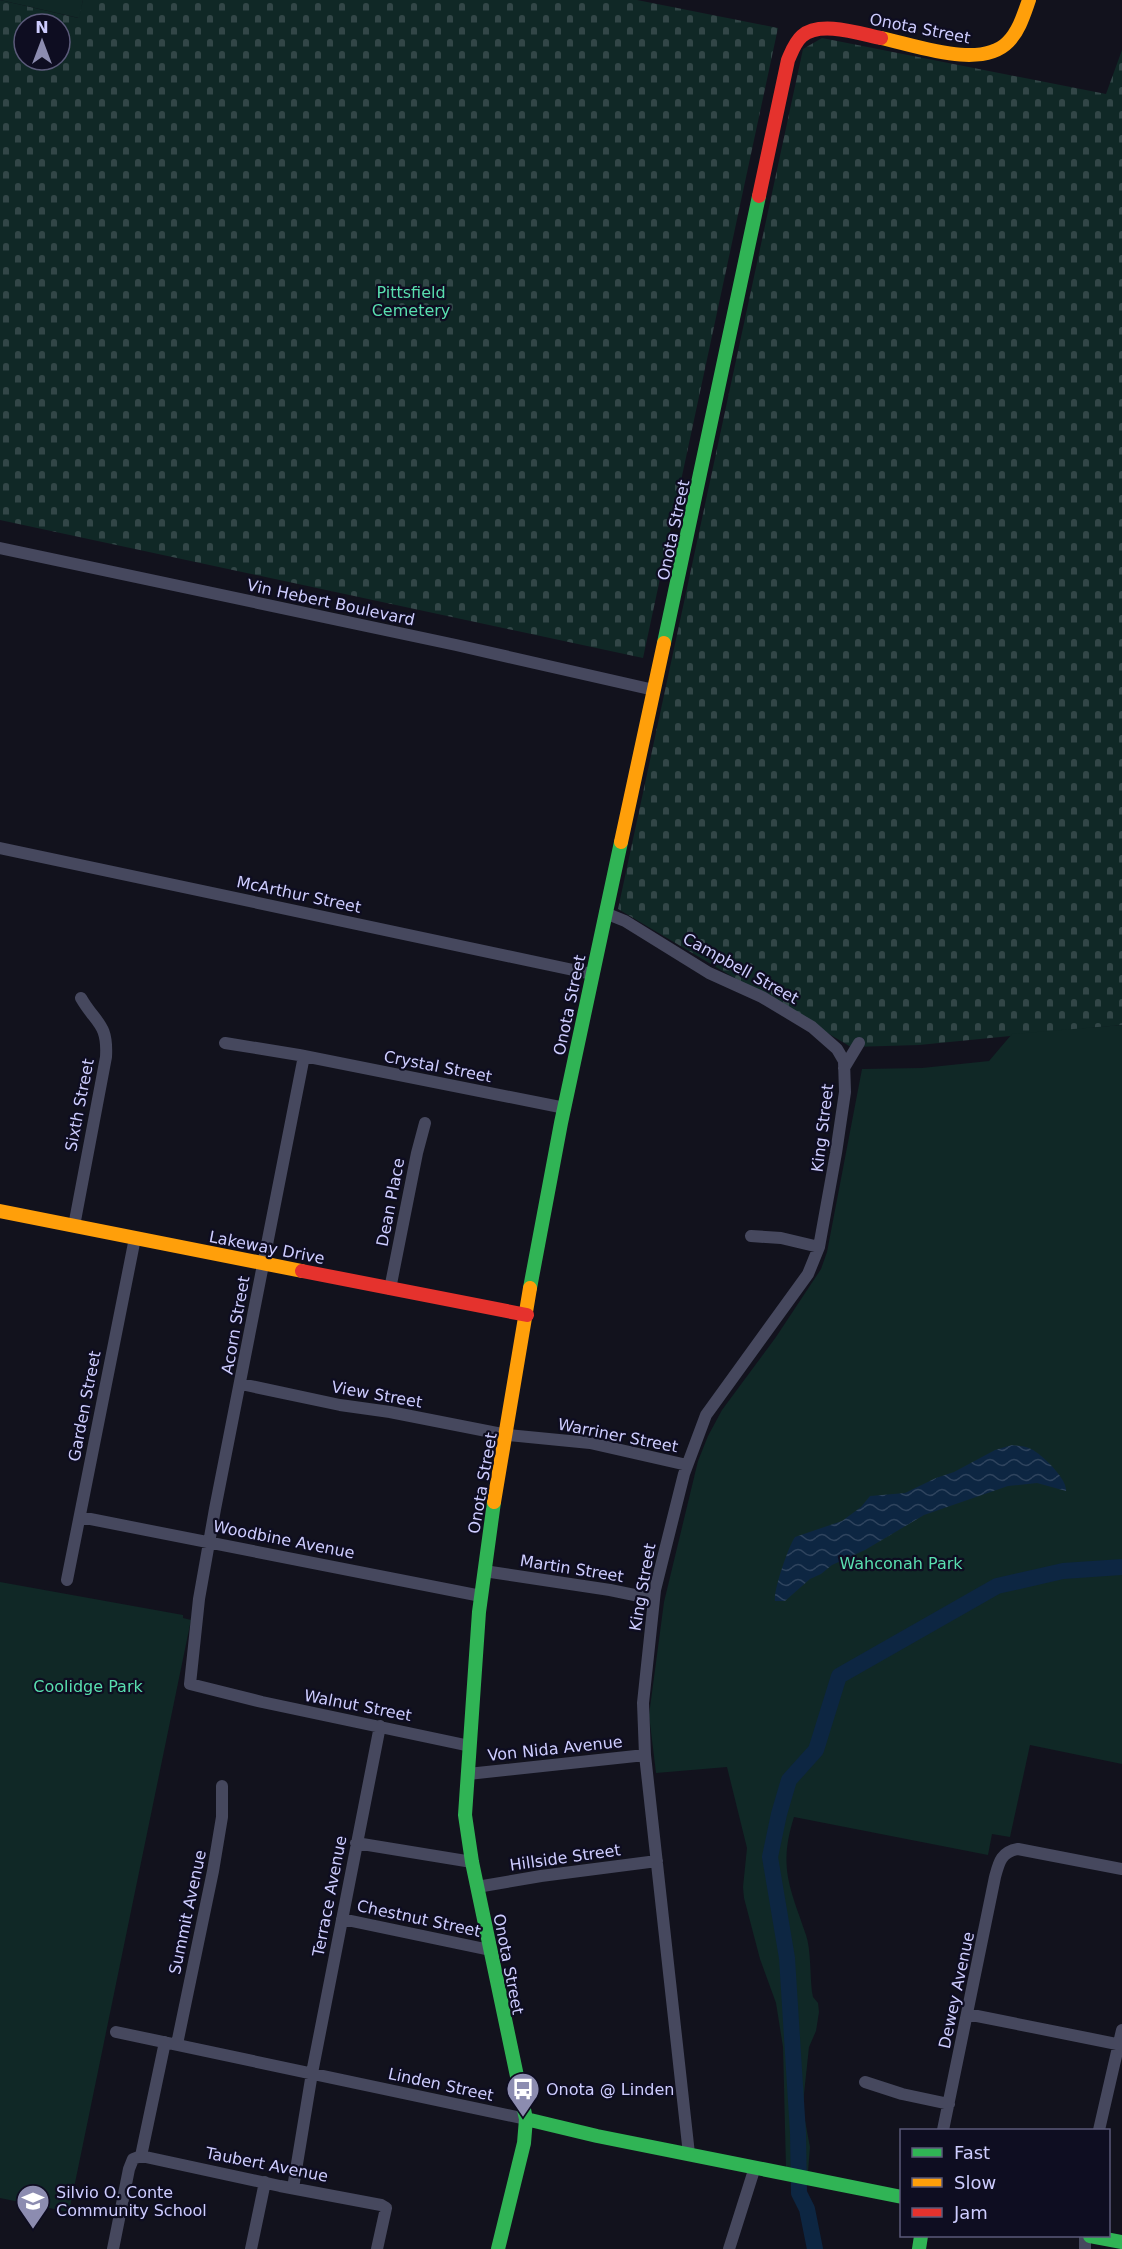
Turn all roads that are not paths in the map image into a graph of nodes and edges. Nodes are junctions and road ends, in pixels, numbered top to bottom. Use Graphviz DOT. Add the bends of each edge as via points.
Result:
graph roads {
  1 [pos="1029,0"];
  2 [pos="0,548"];
  3 [pos="654,690"];
  4 [pos="0,848"];
  5 [pos="605,913"];
  6 [pos="592,974"];
  7 [pos="81,998"];
  8 [pos="225,1043"];
  9 [pos="859,1043"];
  10 [pos="304,1056"];
  11 [pos="844,1068"];
  12 [pos="565,1108"];
  13 [pos="425,1123"];
  14 [pos="0,1211"];
  15 [pos="74,1226"];
  16 [pos="750,1236"];
  17 [pos="135,1238"];
  18 [pos="819,1247"];
  19 [pos="263,1263"];
  20 [pos="390,1289"];
  21 [pos="527,1315"];
  22 [pos="241,1384"];
  23 [pos="507,1435"];
  24 [pos="687,1465"];
  25 [pos="80,1517"];
  26 [pos="210,1541"];
  27 [pos="484,1571"];
  28 [pos="67,1580"];
  29 [pos="481,1596"];
  30 [pos="654,1599"];
  31 [pos="199,1600"];
  32 [pos="380,1726"];
  33 [pos="470,1746"];
  34 [pos="645,1755"];
  35 [pos="468,1774"];
  36 [pos="222,1786"];
  37 [pos="356,1843"];
  38 [pos="657,1861"];
  39 [pos="472,1862"];
  40 [pos="1122,1869"];
  41 [pos="477,1887"];
  42 [pos="342,1919"];
  43 [pos="490,1950"];
  44 [pos="968,2014"];
  45 [pos="1122,2030"];
  46 [pos="116,2032"];
  47 [pos="171,2043"];
  48 [pos="1121,2045"];
  49 [pos="312,2073"];
  50 [pos="865,2082"];
  51 [pos="949,2104"];
  52 [pos="526,2119"];
  53 [pos="944,2129"];
  54 [pos="1099,2129"];
  55 [pos="689,2154"];
  56 [pos="141,2156"];
  57 [pos="755,2167"];
  58 [pos="265,2182"];
  59 [pos="293,2188"];
  60 [pos="900,2197"];
  61 [pos="1099,2237"];
  62 [pos="1122,2242"];
  63 [pos="113,2249"];
  64 [pos="251,2249"];
  65 [pos="377,2249"];
  66 [pos="498,2249"];
  67 [pos="729,2249"];
  1 -- 3 [label="street, Onota Street" via="1012,38 990,54 962,55 820,28 805,33 792,49"];
  2 -- 3 [label="street, Vin Hebert Boulevard"];
  3 -- 5 [label="street, Onota Street"];
  4 -- 6 [label="street, McArthur Street"];
  5 -- 6 [label="street, Onota Street"];
  5 -- 11 [label="street, Campbell Street" via="812,1027 837,1049"];
  6 -- 12 [label="street, Onota Street"];
  7 -- 15 [label="street, Sixth Street" via="101,1023 107,1043"];
  8 -- 10 [label="street, Crystal Street"];
  9 -- 11 [label="street"];
  10 -- 12 [label="street, Crystal Street"];
  10 -- 19 [label="street, Acorn Street"];
  11 -- 18 [label="street, King Street" via="845,1092"];
  12 -- 21 [label="street, Onota Street"];
  13 -- 20 [label="street, Dean Place"];
  14 -- 15 [label="street, Lakeway Drive"];
  15 -- 17 [label="street, Lakeway Drive"];
  16 -- 18 [label="street"];
  17 -- 19 [label="street, Lakeway Drive"];
  17 -- 25 [label="street, Garden Street"];
  18 -- 24 [label="street, King Street" via="808,1274 706,1415"];
  19 -- 20 [label="street, Lakeway Drive"];
  19 -- 22 [label="street, Acorn Street"];
  20 -- 21 [label="street, Lakeway Drive"];
  21 -- 23 [label="street, Onota Street"];
  22 -- 23 [label="street, View Street"];
  22 -- 26 [label="street, Acorn Street"];
  23 -- 24 [label="street, Warriner Street" via="590,1443"];
  23 -- 27 [label="street, Onota Street"];
  24 -- 30 [label="street, King Street"];
  25 -- 26 [label="street, Woodbine Avenue"];
  25 -- 28 [label="street, Garden Street"];
  26 -- 29 [label="street, Woodbine Avenue"];
  26 -- 31 [label="street, Acorn Street"];
  27 -- 29 [label="street, Onota Street"];
  27 -- 30 [label="street, Martin Street"];
  29 -- 33 [label="street, Onota Street"];
  30 -- 34 [label="street, King Street" via="643,1703"];
  31 -- 32 [label="street, Walnut Street" via="190,1684"];
  32 -- 33 [label="street, Walnut Street"];
  32 -- 37 [label="street, Terrace Avenue"];
  33 -- 35 [label="street, Onota Street"];
  34 -- 35 [label="street, Von Nida Avenue"];
  34 -- 38 [label="street, King Street"];
  35 -- 39 [label="street, Onota Street" via="465,1815"];
  36 -- 47 [label="street, Summit Avenue" via="222,1817 213,1871"];
  37 -- 39 [label="street"];
  37 -- 42 [label="street, Terrace Avenue"];
  38 -- 41 [label="street, Hillside Street"];
  38 -- 55 [label="street, King Street"];
  39 -- 41 [label="street, Onota Street"];
  40 -- 44 [label="street, Dewey Avenue" via="1008,1851 995,1877"];
  41 -- 43 [label="street, Onota Street"];
  42 -- 43 [label="street, Chestnut Street"];
  42 -- 49 [label="street, Terrace Avenue"];
  43 -- 52 [label="street, Onota Street"];
  44 -- 48 [label="street"];
  44 -- 51 [label="street, Dewey Avenue"];
  45 -- 48 [label="street"];
  46 -- 47 [label="street, Linden Street"];
  47 -- 49 [label="street, Linden Street"];
  47 -- 56 [label="street, Summit Avenue"];
  48 -- 54 [label="street"];
  49 -- 52 [label="street, Linden Street"];
  49 -- 59 [label="street, Terrace Avenue"];
  50 -- 51 [label="street"];
  51 -- 53 [label="street, Dewey Avenue"];
  52 -- 55 [label="street, Linden Street"];
  52 -- 66 [label="street, Onota Street" via="525,2143"];
  55 -- 57 [label="street, Linden Street"];
  56 -- 58 [label="street, Taubert Avenue"];
  56 -- 63 [label="street, Summit Avenue" via="134,2159 129,2169"];
  57 -- 60 [label="street, Linden Street"];
  57 -- 67 [label="street"];
  58 -- 59 [label="street, Taubert Avenue"];
  58 -- 64 [label="street"];
  59 -- 65 [label="street, Taubert Avenue" via="354,2198 386,2208"];
  61 -- 62 [label="street"];
}
